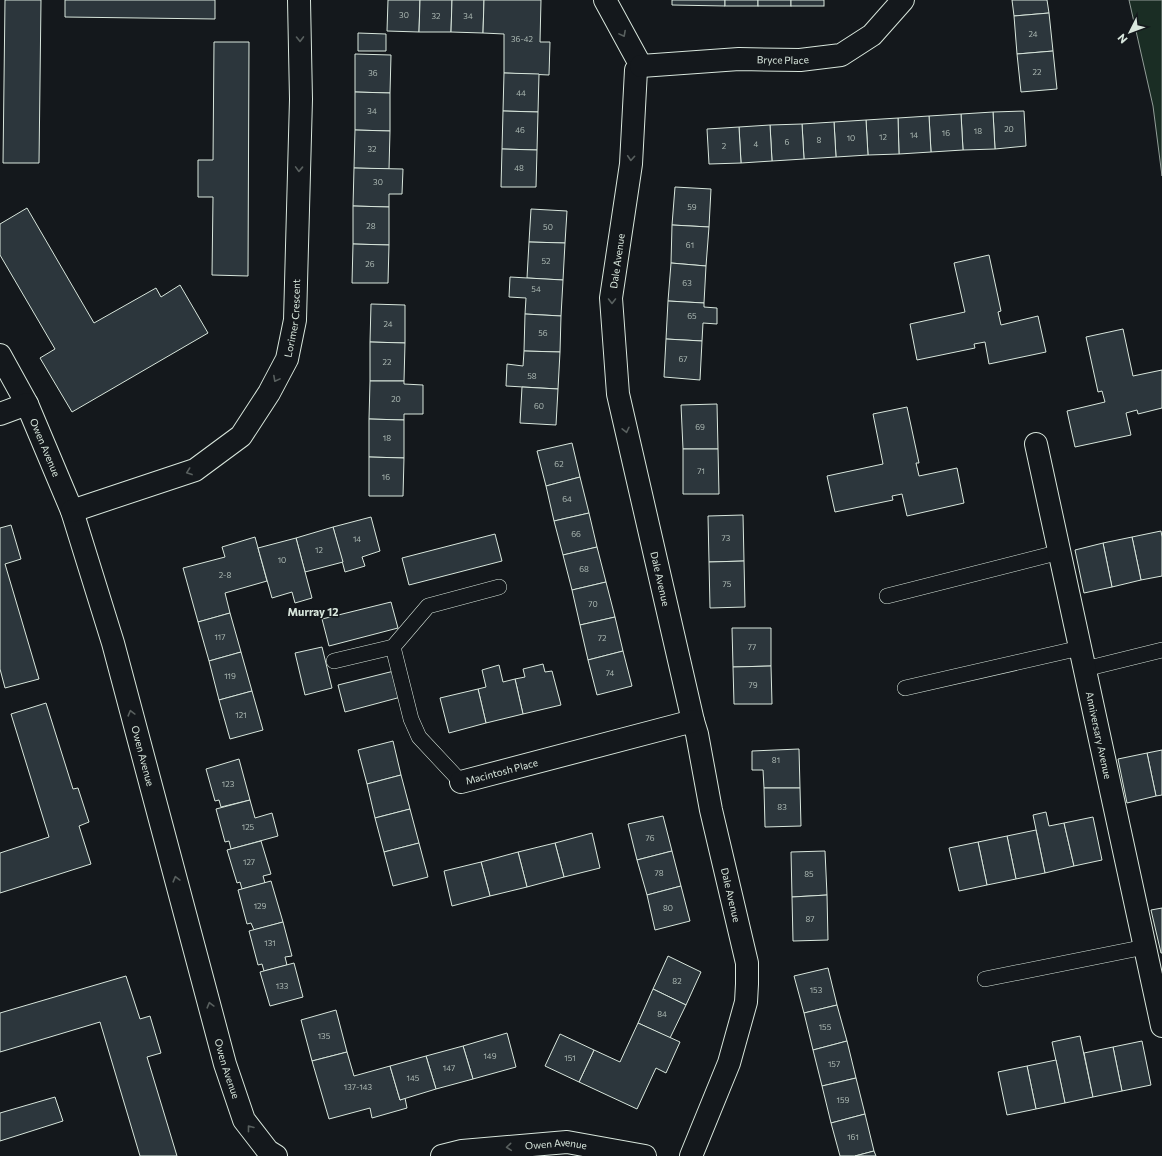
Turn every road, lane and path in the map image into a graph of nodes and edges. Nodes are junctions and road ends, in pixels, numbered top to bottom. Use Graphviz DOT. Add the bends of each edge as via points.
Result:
graph roads {
  1 [pos="299,0"];
  2 [pos="605,0"];
  3 [pos="903,0"];
  4 [pos="640,66"];
  5 [pos="0,355"];
  6 [pos="27,404"];
  7 [pos="0,414"];
  8 [pos="1036,444"];
  9 [pos="72,511"];
  10 [pos="1060,552"];
  11 [pos="499,587"];
  12 [pos="887,596"];
  13 [pos="393,647"];
  14 [pos="1080,648"];
  15 [pos="1162,650"];
  16 [pos="334,661"];
  17 [pos="1085,669"];
  18 [pos="905,688"];
  19 [pos="693,721"];
  20 [pos="462,782"];
  21 [pos="1145,947"];
  22 [pos="985,979"];
  23 [pos="1162,1026"];
  24 [pos="276,1156"];
  25 [pos="442,1156"];
  26 [pos="645,1156"];
  27 [pos="691,1156"];
  1 -- 9 [label="street, Lorimer Crescent, one-way" via="301,99 294,320 287,359 241,436 195,470"];
  2 -- 4 [label="street, one-way"];
  3 -- 4 [label="street, Bryce Place" via="872,35 841,55 800,60 738,59"];
  4 -- 19 [label="street, Dale Avenue, one-way" via="636,70 631,164 611,298 618,394"];
  5 -- 6 [label="street, Owen Avenue"];
  6 -- 7 [label="street"];
  6 -- 9 [label="street, Owen Avenue"];
  8 -- 10 [label="street, Anniversary Avenue"];
  24 -- 9 [label="street, Owen Avenue, one-way" via="268,1151 244,1120 225,1064 113,643"];
  10 -- 12 [label="lane"];
  10 -- 14 [label="street, Anniversary Avenue"];
  11 -- 13 [label="lane" via="428,606"];
  13 -- 16 [label="lane"];
  13 -- 20 [label="lane, Macintosh Place" via="411,719 419,737"];
  14 -- 17 [label="street, Anniversary Avenue"];
  14 -- 18 [label="lane"];
  15 -- 17 [label="lane"];
  17 -- 21 [label="street, Anniversary Avenue"];
  19 -- 20 [label="street, Macintosh Place"];
  19 -- 27 [label="street, Dale Avenue" via="747,963 747,984 746,1002 729,1063"];
  21 -- 22 [label="lane"];
  21 -- 23 [label="street, Anniversary Avenue"];
  26 -- 25 [label="street, Owen Avenue, one-way" via="567,1142 462,1151"];
}
